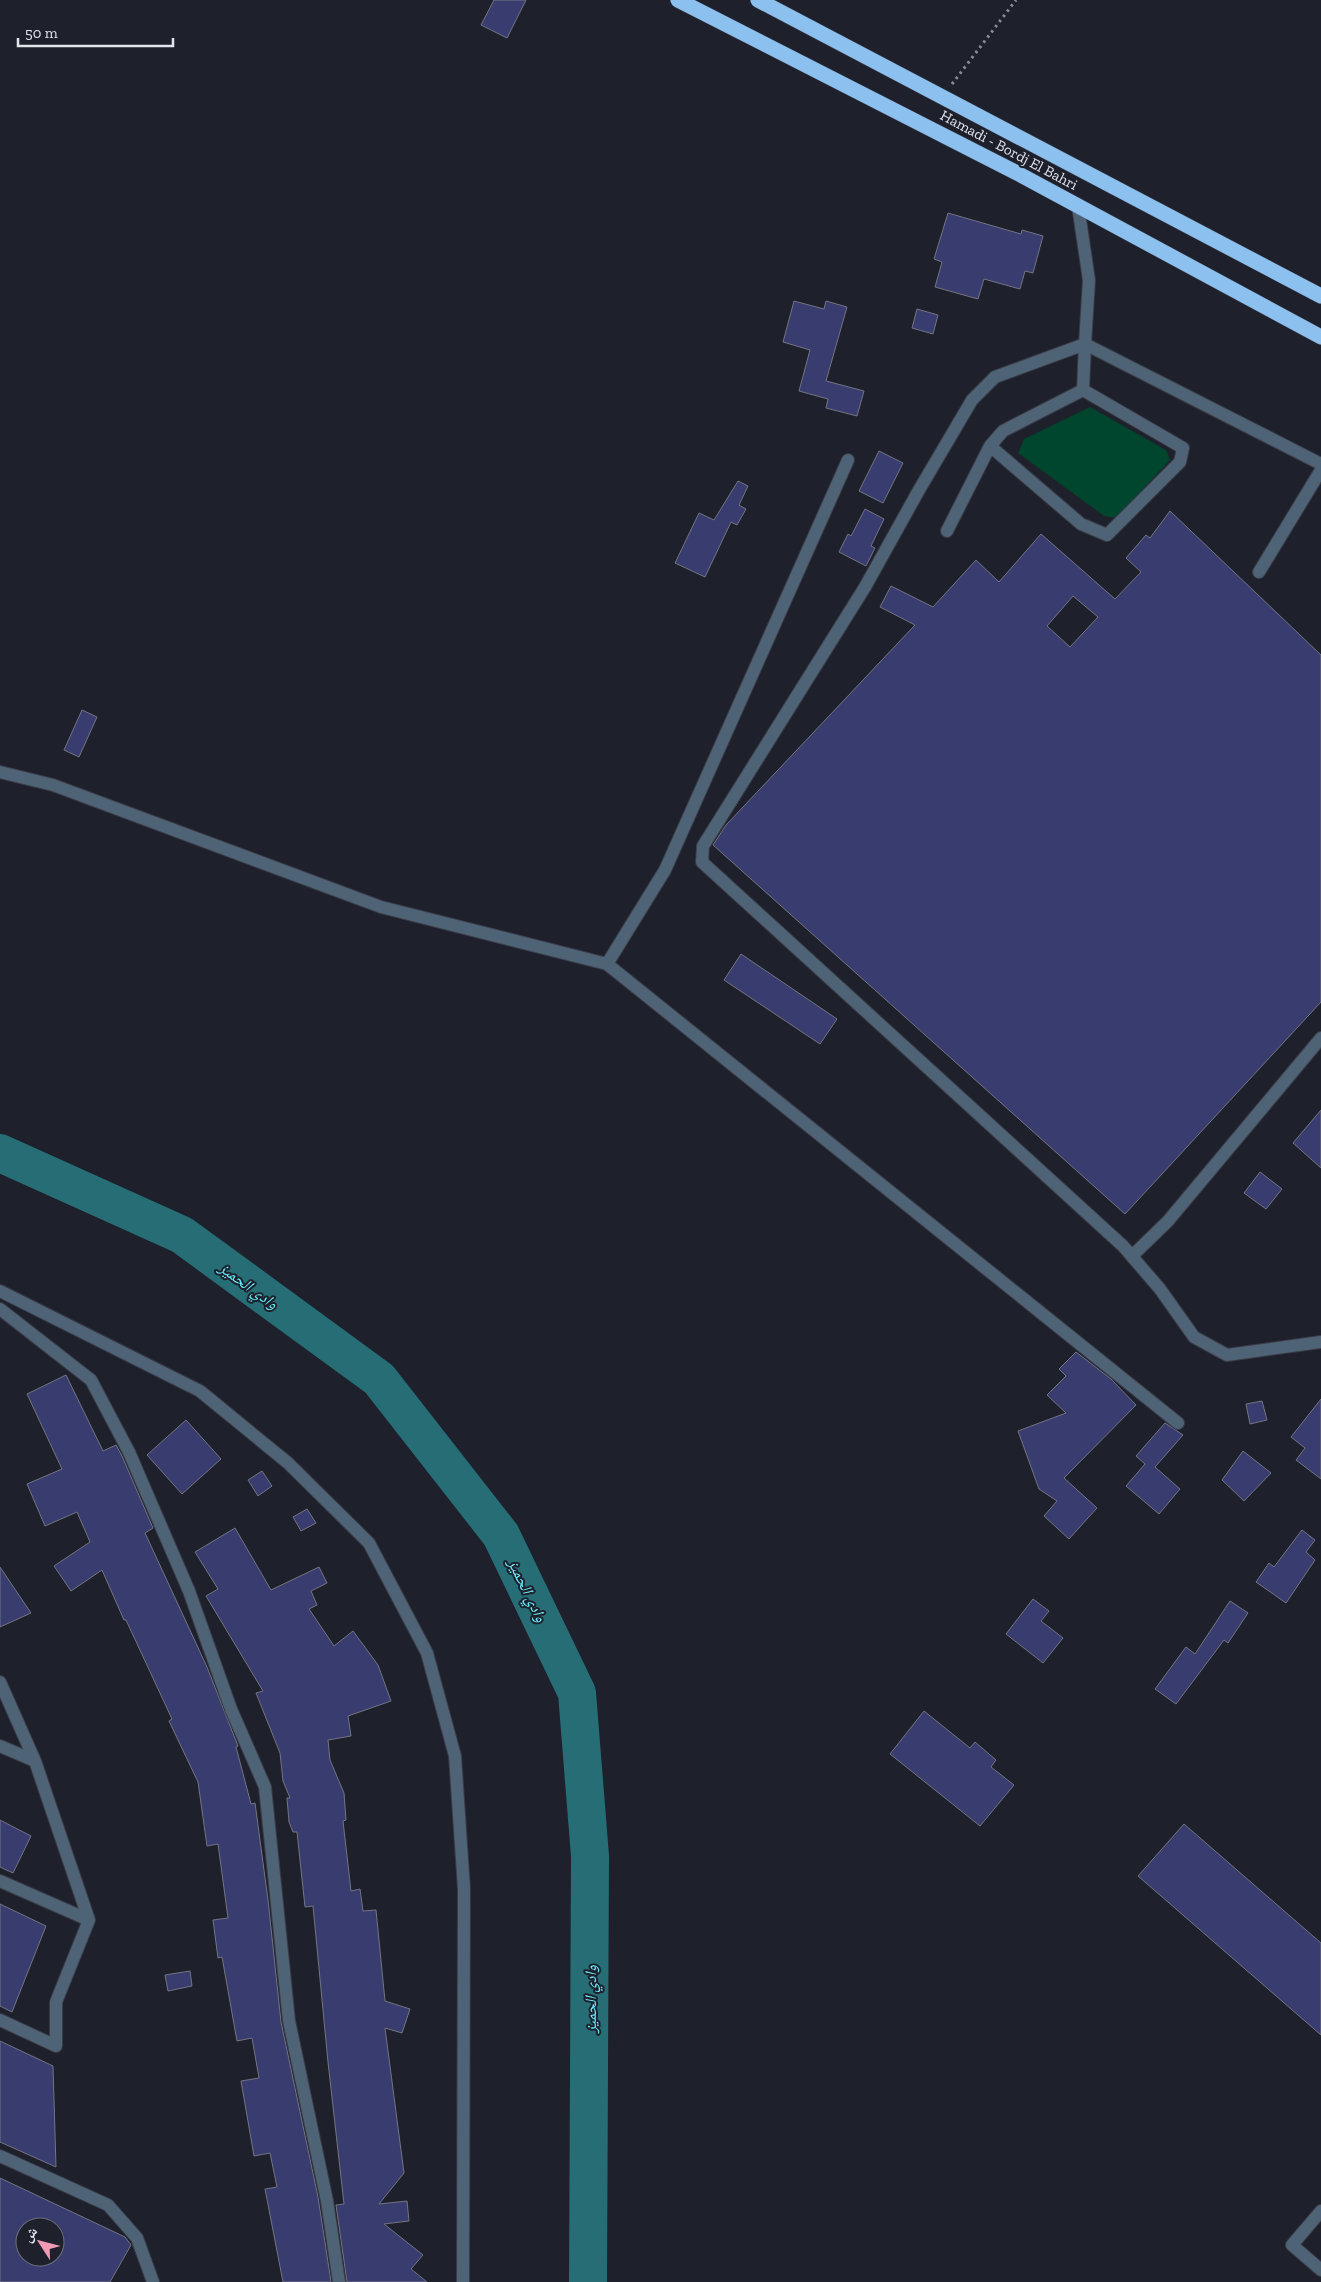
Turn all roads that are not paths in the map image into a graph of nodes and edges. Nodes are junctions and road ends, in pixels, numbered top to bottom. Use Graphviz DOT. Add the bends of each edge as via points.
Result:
graph roads {
  1 [pos="678,0"];
  2 [pos="758,0"];
  3 [pos="1078,206"];
  4 [pos="1321,296"];
  5 [pos="1321,337"];
  6 [pos="1084,344"];
  7 [pos="1083,390"];
  8 [pos="990,446"];
  9 [pos="848,460"];
  10 [pos="1321,464"];
  11 [pos="1321,470"];
  12 [pos="947,531"];
  13 [pos="1259,572"];
  14 [pos="0,772"];
  15 [pos="607,964"];
  16 [pos="1321,1038"];
  17 [pos="1132,1256"];
  18 [pos="0,1291"];
  19 [pos="0,1309"];
  20 [pos="1321,1342"];
  21 [pos="1178,1423"];
  22 [pos="0,1682"];
  23 [pos="0,1746"];
  24 [pos="35,1761"];
  25 [pos="0,1881"];
  26 [pos="89,1920"];
  27 [pos="0,2020"];
  28 [pos="0,2156"];
  29 [pos="1321,2212"];
  30 [pos="1321,2270"];
  31 [pos="154,2282"];
  32 [pos="339,2282"];
  33 [pos="463,2282"];
  1 -- 3 [label="highway, Hamadi - Bordj El Bahri"];
  2 -- 4 [label="highway, Hamadi - Bordj El Bahri"];
  3 -- 5 [label="highway, Hamadi - Bordj El Bahri"];
  3 -- 6 [label="street" via="1090,280"];
  6 -- 7 [label="street"];
  6 -- 10 [label="street"];
  6 -- 17 [label="street" via="996,377 972,400 866,587 703,846 702,862"];
  7 -- 8 [label="street" via="1003,431"];
  7 -- 8 [label="street" via="1183,448 1180,462 1107,535 1081,524"];
  8 -- 12 [label="street"];
  9 -- 15 [label="street" via="665,870"];
  11 -- 13 [label="street"];
  14 -- 15 [label="street" via="53,785 381,907"];
  15 -- 21 [label="street"];
  16 -- 17 [label="street" via="1168,1221"];
  17 -- 20 [label="street" via="1194,1337 1227,1355"];
  18 -- 33 [label="street" via="200,1391 288,1464 369,1543 427,1653 455,1756 464,1889"];
  19 -- 32 [label="street" via="91,1380 129,1452 189,1591 231,1709 266,1787 289,2021 327,2201"];
  22 -- 24 [label="street"];
  23 -- 24 [label="street"];
  24 -- 26 [label="street"];
  25 -- 26 [label="street"];
  26 -- 27 [label="street" via="56,2002 56,2046"];
  28 -- 31 [label="street" via="108,2205 137,2238"];
  29 -- 30 [label="street" via="1292,2245"];
}
